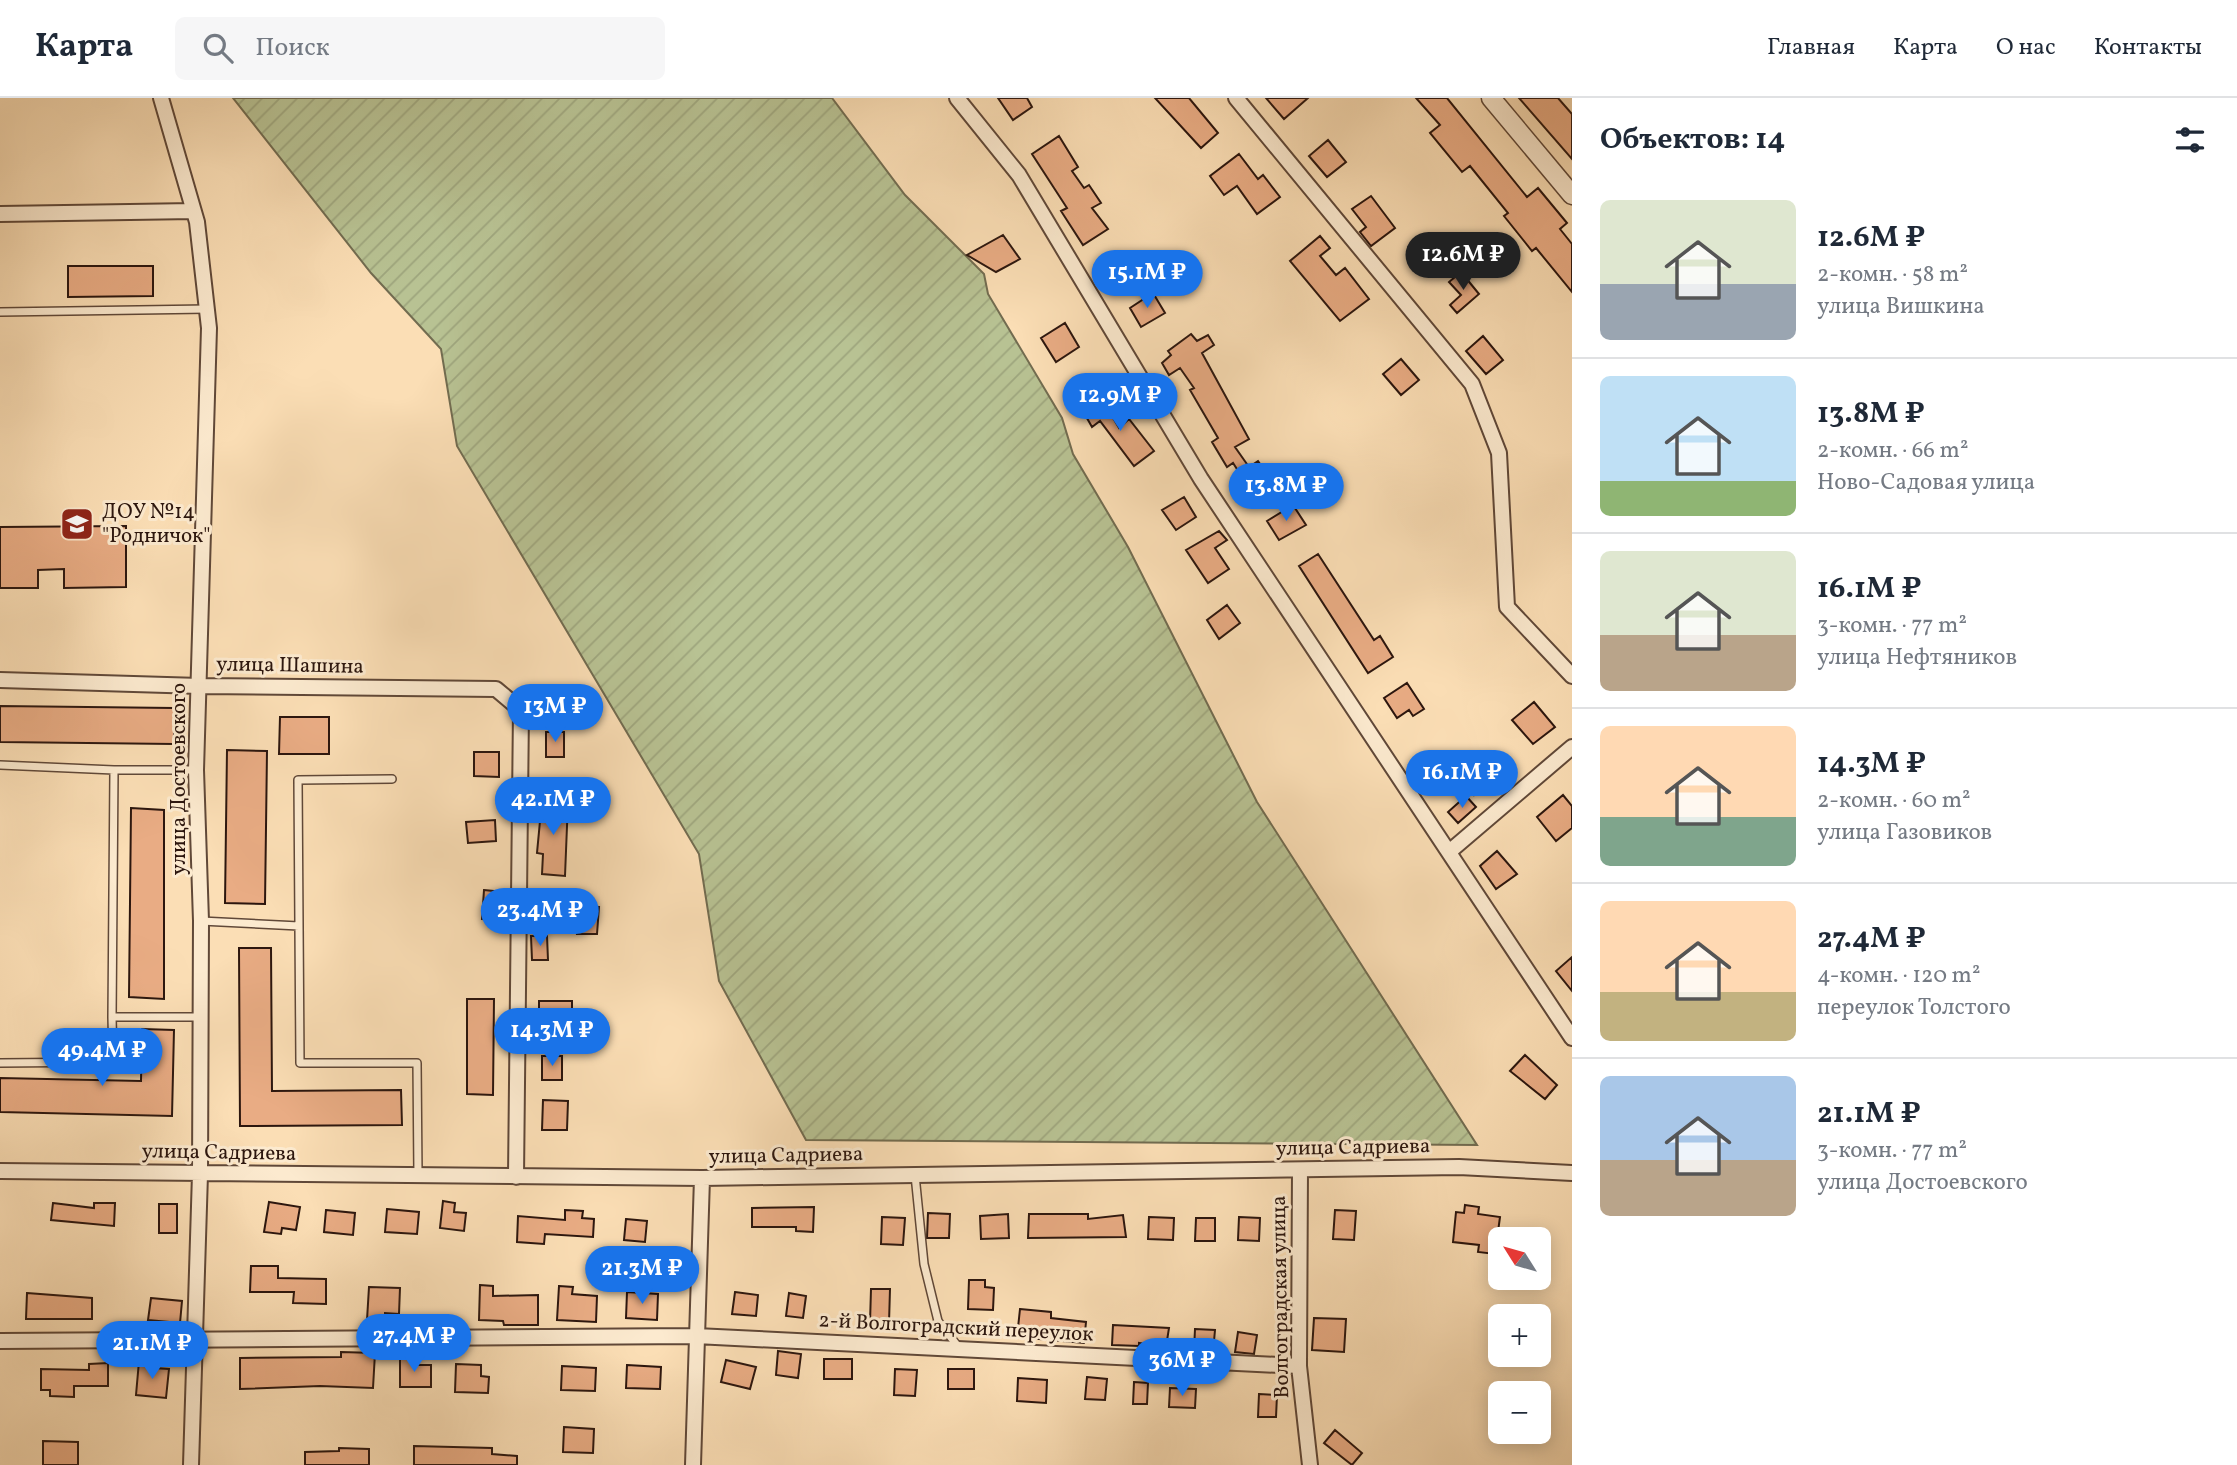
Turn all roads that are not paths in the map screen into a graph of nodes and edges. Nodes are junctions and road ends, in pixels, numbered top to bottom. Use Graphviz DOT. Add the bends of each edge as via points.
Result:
graph roads {
  1 [pos="161,98"];
  2 [pos="957,98"];
  3 [pos="1236,98"];
  4 [pos="1491,98"];
  5 [pos="1572,195"];
  6 [pos="194,211"];
  7 [pos="0,214"];
  8 [pos="208,309"];
  9 [pos="0,312"];
  10 [pos="1572,676"];
  11 [pos="0,680"];
  12 [pos="200,686"];
  13 [pos="1572,747"];
  14 [pos="0,765"];
  15 [pos="114,770"];
  16 [pos="196,770"];
  17 [pos="392,779"];
  18 [pos="1449,852"];
  19 [pos="201,920"];
  20 [pos="299,926"];
  21 [pos="112,1017"];
  22 [pos="200,1017"];
  23 [pos="1571,1035"];
  24 [pos="0,1063"];
  25 [pos="1300,1170"];
  26 [pos="0,1171"];
  27 [pos="1572,1173"];
  28 [pos="200,1174"];
  29 [pos="915,1175"];
  30 [pos="418,1177"];
  31 [pos="516,1177"];
  32 [pos="702,1178"];
  33 [pos="696,1336"];
  34 [pos="194,1339"];
  35 [pos="0,1341"];
  36 [pos="961,1349"];
  37 [pos="1299,1366"];
  38 [pos="191,1465"];
  39 [pos="693,1465"];
  40 [pos="1310,1465"];
  1 -- 6 [label="street, улица Достоевского"];
  2 -- 18 [label="street" via="1019,175 1202,479"];
  3 -- 10 [label="street" via="1472,384 1499,453 1507,607"];
  4 -- 5 [label="street"];
  6 -- 7 [label="street"];
  6 -- 8 [label="street, улица Достоевского"];
  8 -- 9 [label="lane"];
  8 -- 12 [label="street, улица Достоевского"];
  11 -- 12 [label="street, улица Шашина"];
  12 -- 16 [label="street, улица Достоевского"];
  12 -- 31 [label="street, улица Шашина" via="496,689 521,710"];
  13 -- 18 [label="street"];
  14 -- 15 [label="lane"];
  15 -- 16 [label="lane"];
  15 -- 21 [label="lane"];
  16 -- 19 [label="street, улица Достоевского"];
  17 -- 20 [label="lane" via="298,780"];
  18 -- 23 [label="street"];
  19 -- 20 [label="lane"];
  19 -- 22 [label="street, улица Достоевского"];
  20 -- 30 [label="lane" via="300,1063 418,1063"];
  21 -- 22 [label="lane"];
  21 -- 24 [label="lane" via="113,1062"];
  22 -- 28 [label="street, улица Достоевского"];
  25 -- 27 [label="street, улица Садриева" via="1459,1167"];
  25 -- 29 [label="street, улица Садриева"];
  25 -- 37 [label="street, Волгоградская улица"];
  26 -- 28 [label="street, улица Садриева"];
  28 -- 30 [label="street, улица Садриева"];
  28 -- 34 [label="street, улица Достоевского"];
  29 -- 32 [label="street, улица Садриева"];
  29 -- 36 [label="lane" via="924,1264 938,1321"];
  30 -- 31 [label="street, улица Садриева"];
  31 -- 32 [label="street, улица Садриева"];
  32 -- 33 [label="street"];
  33 -- 34 [label="street, 2-й Волгоградский переулок"];
  33 -- 36 [label="street, 2-й Волгоградский переулок"];
  33 -- 39 [label="street"];
  34 -- 35 [label="street, 2-й Волгоградский переулок"];
  34 -- 38 [label="street, улица Достоевского"];
  36 -- 37 [label="street, 2-й Волгоградский переулок"];
  37 -- 40 [label="street, Волгоградская улица"];
}
